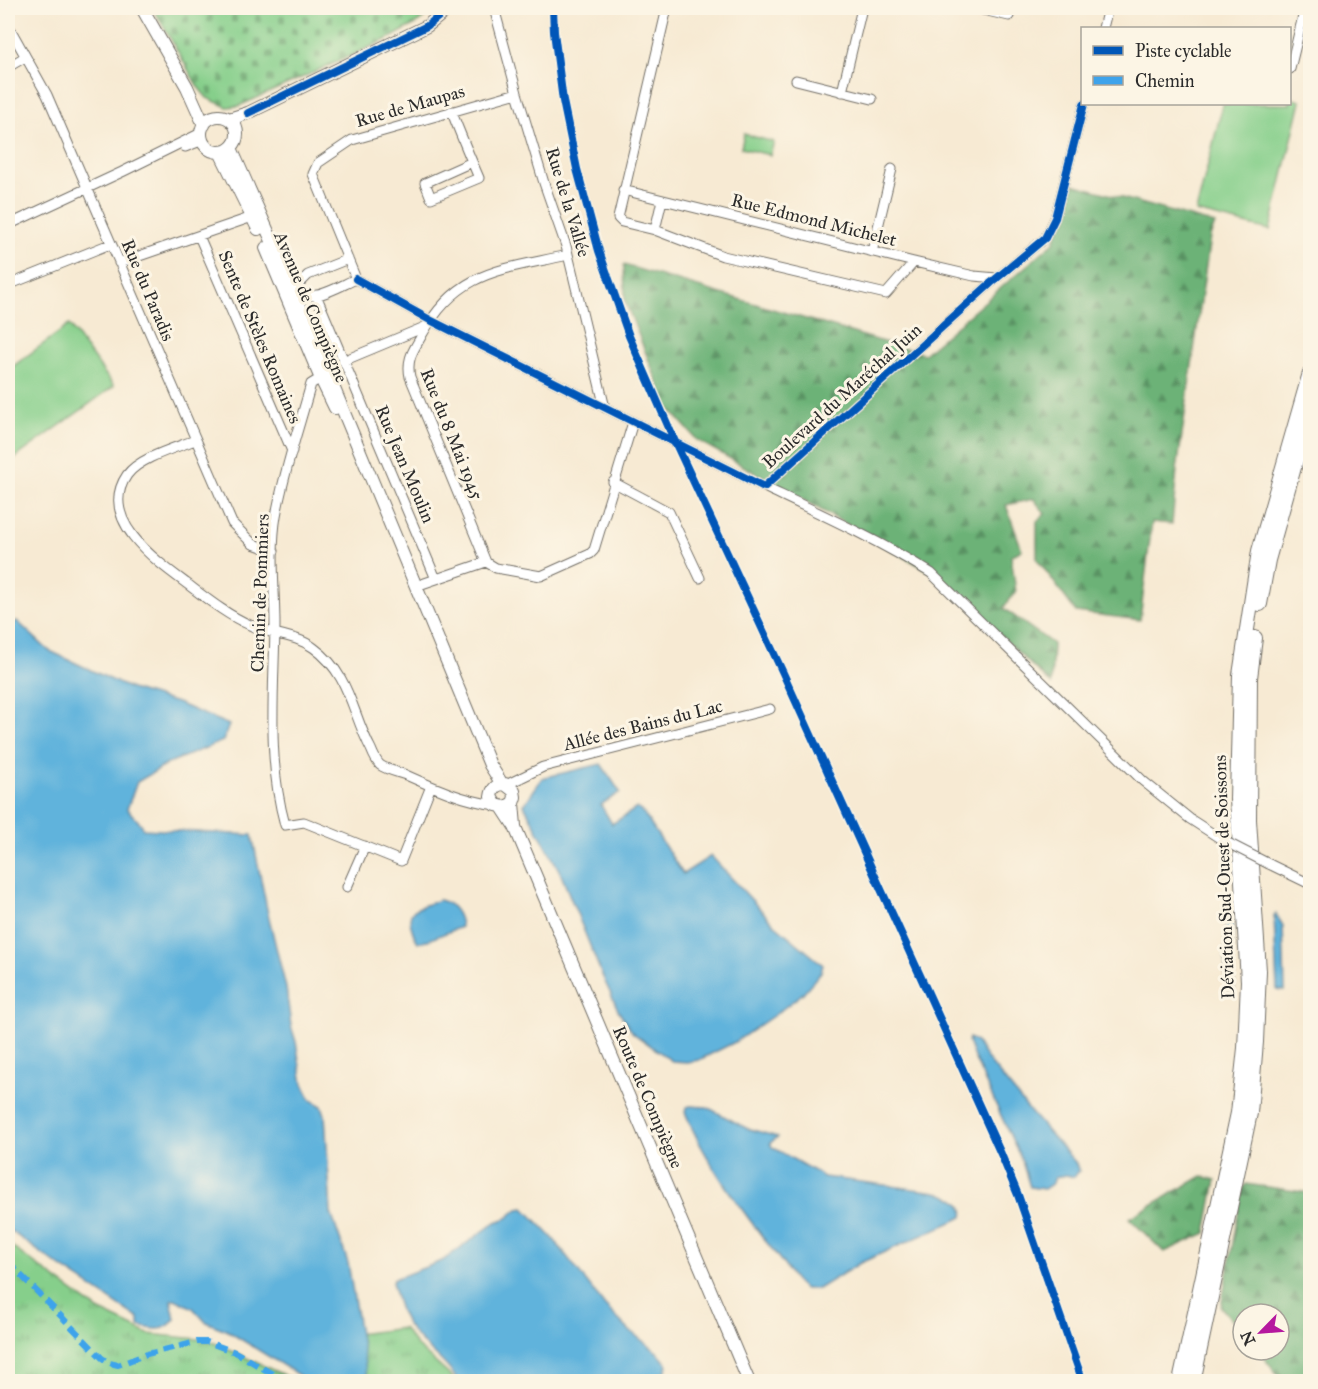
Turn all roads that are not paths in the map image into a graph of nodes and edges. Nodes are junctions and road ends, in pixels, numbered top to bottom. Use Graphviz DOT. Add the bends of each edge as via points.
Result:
graph roads {
  1 [pos="142,8"];
  2 [pos="449,8"];
  3 [pos="494,8"];
  4 [pos="668,8"];
  5 [pos="862,8"];
  6 [pos="974,8"];
  7 [pos="1011,8"];
  8 [pos="1108,8"];
  9 [pos="1305,8"];
  10 [pos="8,25"];
  11 [pos="1102,27"];
  12 [pos="25,57"];
  13 [pos="1291,65"];
  14 [pos="8,67"];
  15 [pos="796,80"];
  16 [pos="842,92"];
  17 [pos="517,93"];
  18 [pos="872,99"];
  19 [pos="1084,105"];
  20 [pos="451,111"];
  21 [pos="248,113"];
  22 [pos="229,119"];
  23 [pos="205,129"];
  24 [pos="237,130"];
  25 [pos="226,150"];
  26 [pos="472,162"];
  27 [pos="891,169"];
  28 [pos="87,189"];
  29 [pos="623,190"];
  30 [pos="662,200"];
  31 [pos="257,216"];
  32 [pos="8,225"];
  33 [pos="655,230"];
  34 [pos="199,236"];
  35 [pos="110,244"];
  36 [pos="872,252"];
  37 [pos="568,255"];
  38 [pos="348,260"];
  39 [pos="914,262"];
  40 [pos="118,263"];
  41 [pos="281,272"];
  42 [pos="308,275"];
  43 [pos="997,278"];
  44 [pos="356,279"];
  45 [pos="8,285"];
  46 [pos="294,293"];
  47 [pos="313,296"];
  48 [pos="298,313"];
  49 [pos="429,323"];
  50 [pos="343,361"];
  51 [pos="1311,373"];
  52 [pos="324,376"];
  53 [pos="605,408"];
  54 [pos="1311,410"];
  55 [pos="633,422"];
  56 [pos="195,440"];
  57 [pos="292,451"];
  58 [pos="614,482"];
  59 [pos="764,487"];
  60 [pos="274,551"];
  61 [pos="486,562"];
  62 [pos="700,578"];
  63 [pos="436,579"];
  64 [pos="416,586"];
  65 [pos="274,632"];
  66 [pos="770,709"];
  67 [pos="431,786"];
  68 [pos="503,795"];
  69 [pos="515,827"];
  70 [pos="365,846"];
  71 [pos="1311,884"];
  72 [pos="348,887"];
  73 [pos="749,1382"];
  74 [pos="1180,1382"];
  75 [pos="1193,1382"];
  1 -- 23 [label="main road" via="187,87"];
  2 -- 21 [label="main road" via="427,26"];
  3 -- 17 [label="street, Rue de la Vallée"];
  4 -- 29 [label="street"];
  5 -- 16 [label="street"];
  6 -- 7 [label="street" via="1009,16"];
  8 -- 11 [label="street"];
  9 -- 13 [label="street"];
  10 -- 12 [label="street, Rue du Paradis"];
  12 -- 14 [label="street"];
  12 -- 28 [label="street, Rue du Paradis" via="47,95"];
  15 -- 16 [label="street"];
  16 -- 18 [label="street"];
  17 -- 20 [label="street, Rue de Maupas"];
  17 -- 37 [label="street, Rue de la Vallée"];
  19 -- 43 [label="street, Boulevard du Maréchal Juin" via="1055,218 1045,238"];
  20 -- 26 [label="street"];
  20 -- 38 [label="street, Rue de Maupas" via="352,140 314,168 313,174"];
  21 -- 22 [label="main road"];
  21 -- 24 [label="main road"];
  22 -- 23 [label="main road" via="218,116"];
  22 -- 24 [label="main road"];
  23 -- 25 [label="main road" via="210,149"];
  23 -- 28 [label="street"];
  24 -- 25 [label="main road" via="237,137"];
  25 -- 31 [label="main road, Avenue de Compiègne"];
  26 -- 26 [label="street" via="425,183 431,198 479,178"];
  27 -- 36 [label="street"];
  28 -- 32 [label="street"];
  28 -- 35 [label="street, Rue du Paradis"];
  29 -- 30 [label="street, Rue Edmond Michelet"];
  29 -- 33 [label="street" via="618,218"];
  30 -- 33 [label="street"];
  30 -- 36 [label="street, Rue Edmond Michelet"];
  31 -- 34 [label="street"];
  31 -- 41 [label="main road, Avenue de Compiègne"];
  33 -- 39 [label="street" via="723,256 886,294"];
  34 -- 40 [label="street"];
  34 -- 57 [label="street, Sente de Stèles Romaines"];
  35 -- 40 [label="street, Rue du Paradis"];
  35 -- 45 [label="street"];
  36 -- 39 [label="street, Rue Edmond Michelet"];
  37 -- 49 [label="street" via="484,275 456,291"];
  37 -- 53 [label="street, Rue de la Vallée"];
  38 -- 42 [label="street"];
  38 -- 44 [label="street, Rue de Maupas"];
  39 -- 43 [label="street, Rue Edmond Michelet"];
  40 -- 56 [label="street, Rue du Paradis"];
  41 -- 42 [label="street"];
  41 -- 46 [label="main road, Avenue de Compiègne"];
  41 -- 48 [label="main road, Avenue de Compiègne"];
  42 -- 46 [label="street"];
  43 -- 59 [label="street, Boulevard du Maréchal Juin"];
  44 -- 47 [label="street"];
  44 -- 49 [label="street, Boulevard du Maréchal Juin"];
  46 -- 47 [label="street"];
  46 -- 48 [label="main road, Avenue de Compiègne"];
  47 -- 48 [label="street"];
  47 -- 50 [label="street, Rue Jean Moulin"];
  48 -- 52 [label="main road, Avenue de Compiègne"];
  49 -- 50 [label="street"];
  49 -- 53 [label="street, Boulevard du Maréchal Juin"];
  49 -- 61 [label="street, Rue du 8 Mai 1945" via="408,362 410,377"];
  50 -- 63 [label="street, Rue Jean Moulin"];
  51 -- 74 [label="highway, Déviation Sud-Ouest de Soissons" via="1259,551 1240,675 1237,799 1248,981 1245,1048 1238,1113"];
  52 -- 57 [label="street, Chemin de Pommiers" via="311,384"];
  52 -- 64 [label="main road, Avenue de Compiègne"];
  53 -- 55 [label="street, Boulevard du Maréchal Juin"];
  54 -- 75 [label="highway, Déviation Sud-Ouest de Soissons" via="1268,560 1250,678 1249,820 1258,971 1257,1042 1250,1113"];
  55 -- 58 [label="street"];
  55 -- 59 [label="street, Boulevard du Maréchal Juin"];
  56 -- 60 [label="street, Rue du Paradis" via="232,523 253,544"];
  56 -- 65 [label="street" via="137,465 128,474 119,497 126,525 144,551 194,589 234,617"];
  57 -- 60 [label="street, Chemin de Pommiers" via="276,517"];
  58 -- 61 [label="street" via="590,554 541,576 496,568"];
  58 -- 62 [label="street" via="669,512"];
  59 -- 71 [label="street, bridge" via="845,525 931,573 1143,781 1224,841"];
  60 -- 65 [label="street, Chemin de Pommiers"];
  61 -- 63 [label="street"];
  63 -- 64 [label="street"];
  64 -- 68 [label="main road, Avenue de Compiègne"];
  65 -- 67 [label="street" via="313,647 330,663 344,682 365,739 380,765"];
  65 -- 70 [label="street, Chemin de Pommiers" via="274,750 285,825 304,822"];
  66 -- 68 [label="street, Allée des Bains du Lac" via="543,767 527,777 522,786"];
  67 -- 68 [label="street" via="465,799"];
  67 -- 70 [label="street" via="401,861"];
  68 -- 69 [label="main road, Avenue de Compiègne"];
  69 -- 73 [label="main road, Route de Compiègne"];
  70 -- 72 [label="street"];
}
